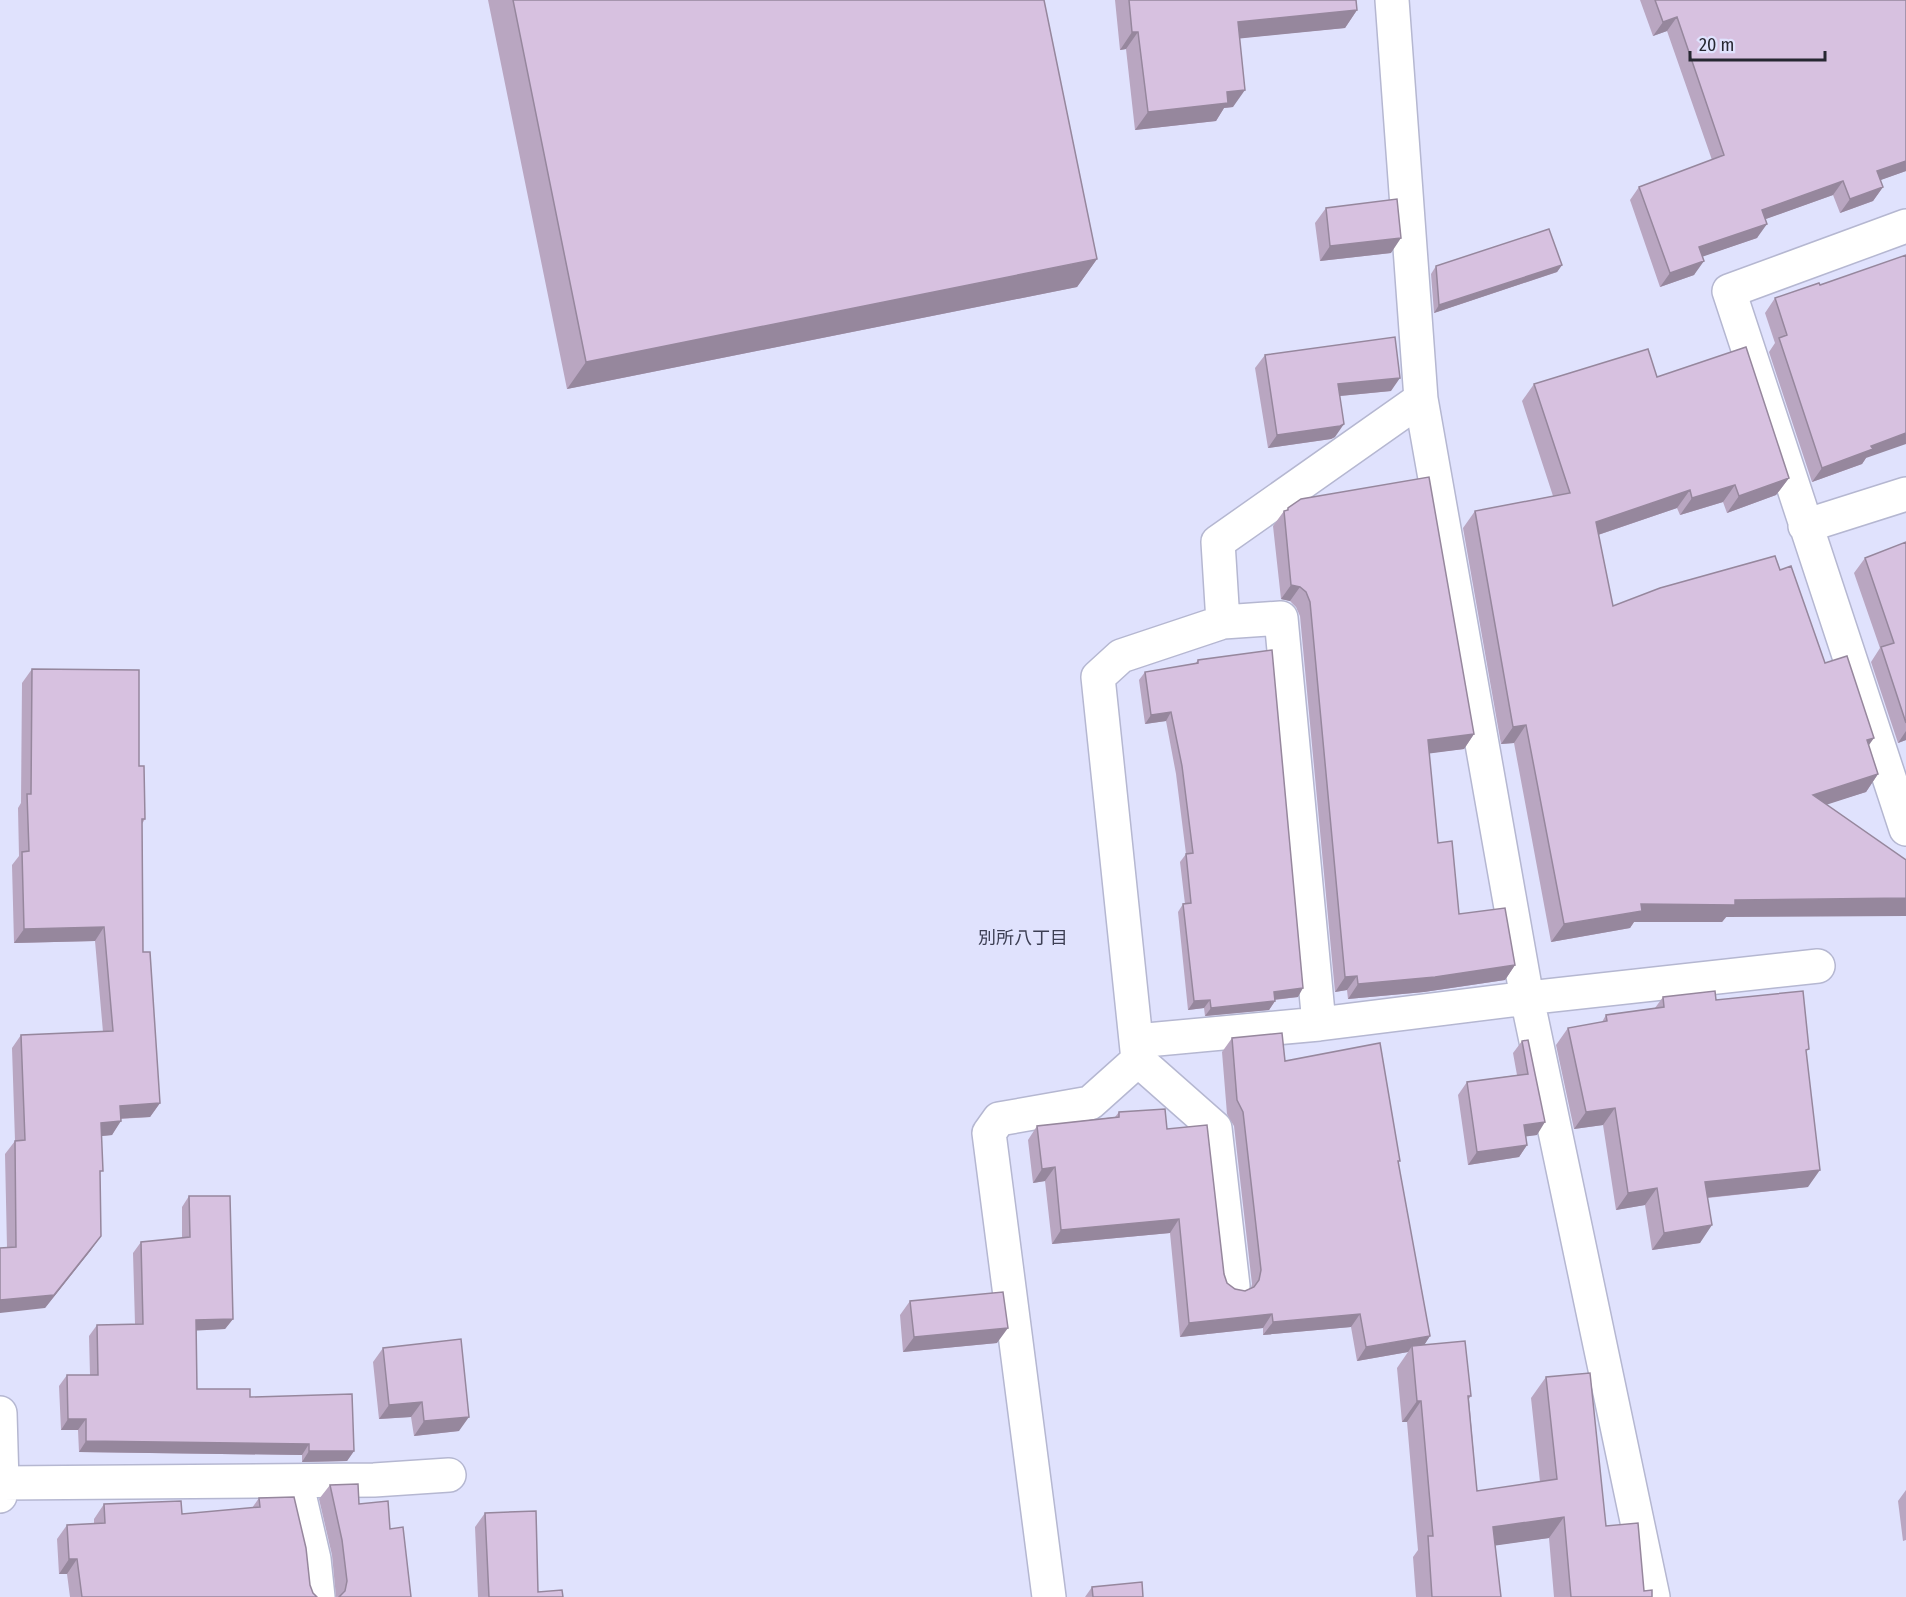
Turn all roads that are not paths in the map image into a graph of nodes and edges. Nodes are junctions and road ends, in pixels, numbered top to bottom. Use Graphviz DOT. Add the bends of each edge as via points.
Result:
graph roads {
  1 [pos="1392,0"];
  2 [pos="1906,226"];
  3 [pos="1421,399"];
  4 [pos="1906,494"];
  5 [pos="1805,526"];
  6 [pos="1223,622"];
  7 [pos="1898,778"];
  8 [pos="1906,829"];
  9 [pos="1818,966"];
  10 [pos="1527,998"];
  11 [pos="1319,1024"];
  12 [pos="1137,1050"];
  13 [pos="1233,1286"];
  14 [pos="0,1413"];
  15 [pos="449,1475"];
  16 [pos="296,1481"];
  17 [pos="1,1489"];
  18 [pos="318,1597"];
  19 [pos="1049,1597"];
  20 [pos="1653,1597"];
  1 -- 3 [label="street"];
  2 -- 5 [label="street" via="1729,291"];
  3 -- 6 [label="street" via="1218,542"];
  3 -- 10 [label="street"];
  4 -- 5 [label="street"];
  5 -- 7 [label="street"];
  6 -- 11 [label="street" via="1281,618"];
  6 -- 12 [label="street" via="1121,656 1098,677"];
  7 -- 8 [label="street"];
  9 -- 10 [label="street"];
  10 -- 11 [label="street"];
  10 -- 20 [label="street"];
  11 -- 12 [label="street"];
  12 -- 13 [label="street" via="1215,1128"];
  12 -- 19 [label="street" via="1090,1103 999,1119 989,1133"];
  14 -- 17 [label="street"];
  15 -- 16 [label="street"];
  16 -- 17 [label="street"];
  16 -- 18 [label="street" via="314,1559"];
}
